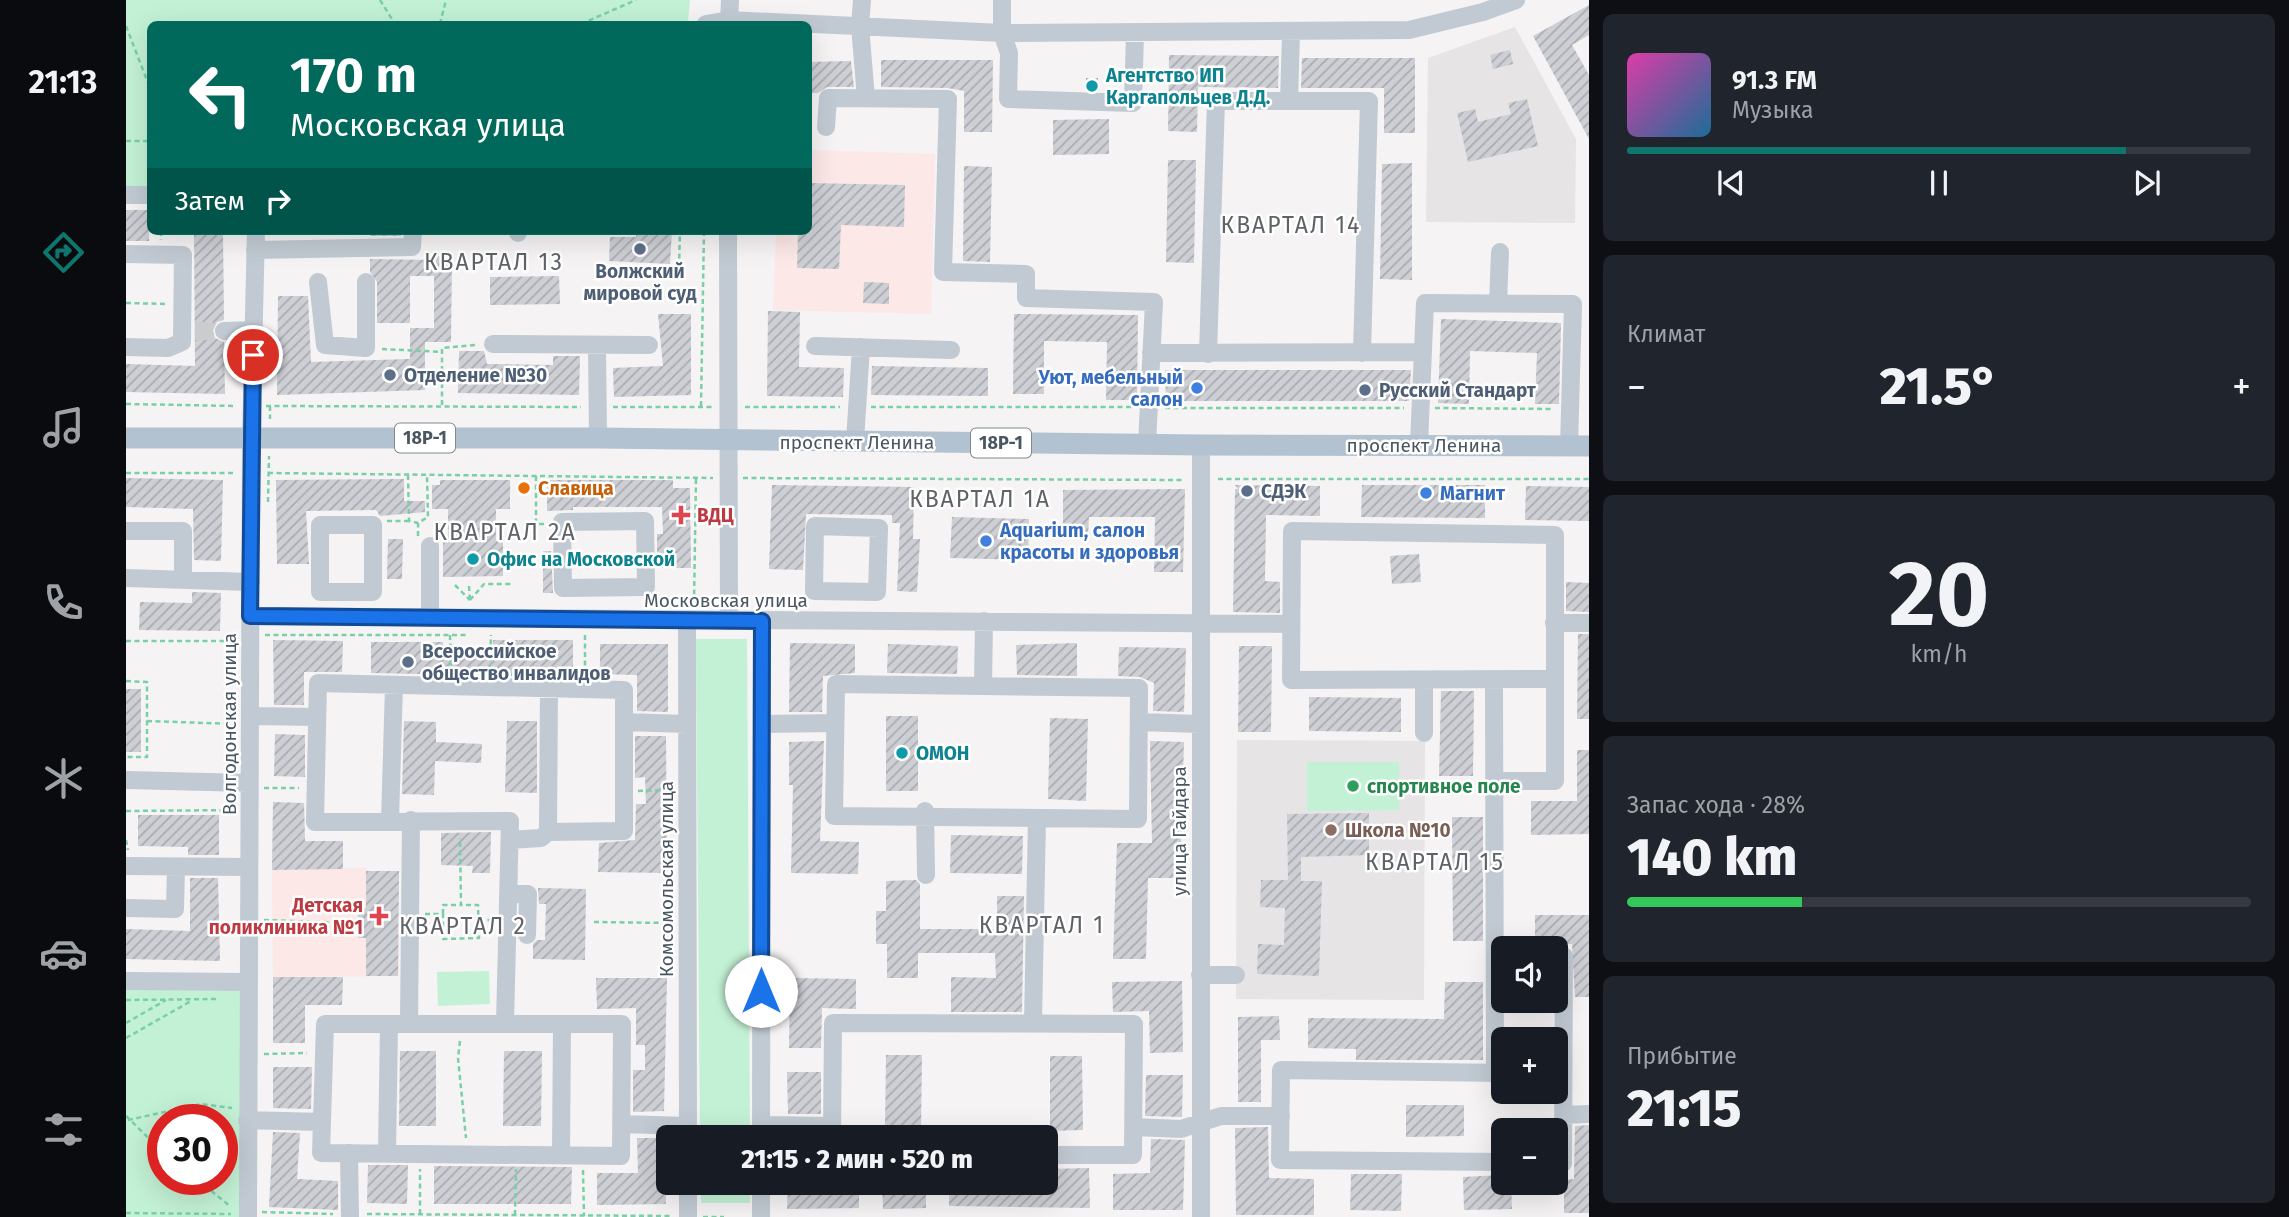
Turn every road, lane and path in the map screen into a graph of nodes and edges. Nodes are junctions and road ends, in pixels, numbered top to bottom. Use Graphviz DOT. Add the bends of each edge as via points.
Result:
graph roads {
  1 [pos="380,0"];
  2 [pos="446,0"];
  3 [pos="636,0"];
  4 [pos="730,0"];
  5 [pos="862,0"];
  6 [pos="1002,0"];
  7 [pos="1516,0"];
  8 [pos="1482,6"];
  9 [pos="393,21"];
  10 [pos="441,21"];
  11 [pos="588,21"];
  12 [pos="729,21"];
  13 [pos="812,25"];
  14 [pos="126,26"];
  15 [pos="860,26"];
  16 [pos="1002,33"];
  17 [pos="1291,33"];
  18 [pos="1135,34"];
  19 [pos="147,80"];
  20 [pos="866,98"];
  21 [pos="1289,101"];
  22 [pos="826,127"];
  23 [pos="126,141"];
  24 [pos="147,141"];
  25 [pos="126,195"];
  26 [pos="147,195"];
  27 [pos="256,235"];
  28 [pos="413,235"];
  29 [pos="680,235"];
  30 [pos="704,235"];
  31 [pos="728,235"];
  32 [pos="255,250"];
  33 [pos="1500,252"];
  34 [pos="126,254"];
  35 [pos="629,271"];
  36 [pos="318,282"];
  37 [pos="366,282"];
  38 [pos="126,303"];
  39 [pos="1498,303"];
  40 [pos="183,304"];
  41 [pos="254,330"];
  42 [pos="224,331"];
  43 [pos="493,344"];
  44 [pos="597,345"];
  45 [pos="649,345"];
  46 [pos="1581,345"];
  47 [pos="815,346"];
  48 [pos="126,347"];
  49 [pos="862,347"];
  50 [pos="366,348"];
  51 [pos="951,350"];
  52 [pos="442,352"];
  53 [pos="1423,352"];
  54 [pos="1151,353"];
  55 [pos="1208,354"];
  56 [pos="1362,354"];
  57 [pos="126,404"];
  58 [pos="242,405"];
  59 [pos="262,406"];
  60 [pos="270,406"];
  61 [pos="442,407"];
  62 [pos="597,407"];
  63 [pos="701,407"];
  64 [pos="714,407"];
  65 [pos="735,407"];
  66 [pos="858,407"];
  67 [pos="1148,407"];
  68 [pos="1421,407"];
  69 [pos="1571,410"];
  70 [pos="271,426"];
  71 [pos="126,438"];
  72 [pos="598,438"];
  73 [pos="251,439"];
  74 [pos="726,440"];
  75 [pos="855,441"];
  76 [pos="1147,444"];
  77 [pos="1419,444"];
  78 [pos="1201,445"];
  79 [pos="1579,446"];
  80 [pos="269,453"];
  81 [pos="126,473"];
  82 [pos="239,473"];
  83 [pos="259,473"];
  84 [pos="269,473"];
  85 [pos="408,475"];
  86 [pos="427,475"];
  87 [pos="536,476"];
  88 [pos="696,477"];
  89 [pos="713,478"];
  90 [pos="737,478"];
  91 [pos="1216,479"];
  92 [pos="1589,479"];
  93 [pos="1191,480"];
  94 [pos="268,513"];
  95 [pos="409,521"];
  96 [pos="418,523"];
  97 [pos="562,524"];
  98 [pos="373,525"];
  99 [pos="126,531"];
  100 [pos="430,546"];
  101 [pos="126,578"];
  102 [pos="183,579"];
  103 [pos="251,582"];
  104 [pos="455,585"];
  105 [pos="469,586"];
  106 [pos="614,587"];
  107 [pos="837,591"];
  108 [pos="342,592"];
  109 [pos="513,592"];
  110 [pos="470,600"];
  111 [pos="1149,604"];
  112 [pos="691,614"];
  113 [pos="250,616"];
  114 [pos="342,617"];
  115 [pos="430,618"];
  116 [pos="513,619"];
  117 [pos="613,620"];
  118 [pos="729,621"];
  119 [pos="762,621"];
  120 [pos="838,621"];
  121 [pos="984,621"];
  122 [pos="1149,622"];
  123 [pos="1200,622"];
  124 [pos="1554,623"];
  125 [pos="1589,623"];
  126 [pos="1291,624"];
  127 [pos="450,635"];
  128 [pos="491,635"];
  129 [pos="585,635"];
  130 [pos="126,641"];
  131 [pos="242,641"];
  132 [pos="1555,679"];
  133 [pos="1424,680"];
  134 [pos="1494,680"];
  135 [pos="126,681"];
  136 [pos="394,686"];
  137 [pos="982,686"];
  138 [pos="452,687"];
  139 [pos="490,687"];
  140 [pos="549,688"];
  141 [pos="584,689"];
  142 [pos="250,716"];
  143 [pos="317,717"];
  144 [pos="147,721"];
  145 [pos="624,722"];
  146 [pos="1139,722"];
  147 [pos="217,723"];
  148 [pos="835,723"];
  149 [pos="687,724"];
  150 [pos="762,724"];
  151 [pos="1200,724"];
  152 [pos="1424,733"];
  153 [pos="126,757"];
  154 [pos="126,780"];
  155 [pos="1494,780"];
  156 [pos="255,785"];
  157 [pos="316,788"];
  158 [pos="677,790"];
  159 [pos="624,791"];
  160 [pos="249,809"];
  161 [pos="126,811"];
  162 [pos="925,814"];
  163 [pos="1037,818"];
  164 [pos="390,820"];
  165 [pos="411,820"];
  166 [pos="460,821"];
  167 [pos="548,832"];
  168 [pos="510,840"];
  169 [pos="126,866"];
  170 [pos="176,867"];
  171 [pos="249,867"];
  172 [pos="926,875"];
  173 [pos="509,894"];
  174 [pos="461,905"];
  175 [pos="126,908"];
  176 [pos="410,914"];
  177 [pos="443,914"];
  178 [pos="261,920"];
  179 [pos="594,922"];
  180 [pos="351,923"];
  181 [pos="677,923"];
  182 [pos="527,935"];
  183 [pos="1200,975"];
  184 [pos="1236,975"];
  185 [pos="126,981"];
  186 [pos="248,982"];
  187 [pos="194,999"];
  188 [pos="220,999"];
  189 [pos="126,1000"];
  190 [pos="167,1000"];
  191 [pos="126,1023"];
  192 [pos="505,1023"];
  193 [pos="1033,1023"];
  194 [pos="389,1024"];
  195 [pos="409,1024"];
  196 [pos="461,1024"];
  197 [pos="562,1024"];
  198 [pos="1498,1027"];
  199 [pos="126,1038"];
  200 [pos="324,1053"];
  201 [pos="261,1054"];
  202 [pos="1491,1072"];
  203 [pos="1562,1104"];
  204 [pos="241,1114"];
  205 [pos="1589,1114"];
  206 [pos="1563,1115"];
  207 [pos="1281,1116"];
  208 [pos="127,1118"];
  209 [pos="321,1122"];
  210 [pos="621,1124"];
  211 [pos="1201,1124"];
  212 [pos="688,1125"];
  213 [pos="761,1125"];
  214 [pos="832,1125"];
  215 [pos="1134,1127"];
  216 [pos="656,1128"];
  217 [pos="147,1137"];
  218 [pos="349,1153"];
  219 [pos="387,1153"];
  220 [pos="421,1154"];
  221 [pos="467,1154"];
  222 [pos="516,1155"];
  223 [pos="561,1155"];
  224 [pos="583,1155"];
  225 [pos="1058,1155"];
  226 [pos="1491,1162"];
  227 [pos="218,1195"];
  228 [pos="688,1195"];
  229 [pos="761,1195"];
  230 [pos="234,1196"];
  231 [pos="126,1213"];
  232 [pos="243,1213"];
  233 [pos="420,1214"];
  234 [pos="515,1215"];
  235 [pos="350,1216"];
  236 [pos="584,1216"];
  237 [pos="688,1217"];
  238 [pos="724,1217"];
  239 [pos="761,1217"];
  240 [pos="1201,1217"];
  1 -- 9 [label="path"];
  2 -- 10 [label="path"];
  3 -- 11 [label="path"];
  4 -- 12 [label="street"];
  5 -- 15 [label="street"];
  6 -- 16 [label="street"];
  7 -- 8 [label="street"];
  8 -- 17 [label="street" via="1409,30"];
  13 -- 15 [label="street"];
  14 -- 19 [label="path"];
  15 -- 16 [label="street"];
  15 -- 20 [label="street"];
  16 -- 18 [label="street"];
  16 -- 18 [label="street" via="1009,53 1008,99 1133,103"];
  17 -- 18 [label="street"];
  17 -- 21 [label="street"];
  20 -- 22 [label="street" via="828,98"];
  20 -- 54 [label="street" via="948,99 943,272 1026,274 1026,298 1154,302"];
  21 -- 55 [label="street" via="1216,101"];
  21 -- 56 [label="street" via="1368,101"];
  23 -- 24 [label="path"];
  25 -- 26 [label="street"];
  27 -- 32 [label="street, Волгодонская улица"];
  28 -- 32 [label="street" via="412,247"];
  29 -- 35 [label="path" via="679,267"];
  30 -- 63 [label="path"];
  31 -- 74 [label="street"];
  32 -- 41 [label="street, Волгодонская улица"];
  33 -- 39 [label="street"];
  34 -- 40 [label="street" via="183,255"];
  36 -- 50 [label="street" via="325,345"];
  37 -- 50 [label="street"];
  38 -- 40 [label="path"];
  39 -- 46 [label="street" via="1573,304"];
  39 -- 53 [label="street" via="1425,303"];
  40 -- 48 [label="street" via="189,331 182,342 168,348"];
  41 -- 42 [label="street"];
  41 -- 73 [label="street, Волгодонская улица"];
  43 -- 44 [label="street"];
  43 -- 52 [label="path" via="442,348"];
  44 -- 45 [label="street"];
  44 -- 62 [label="street"];
  46 -- 69 [label="street"];
  47 -- 49 [label="street"];
  49 -- 51 [label="street"];
  49 -- 66 [label="street"];
  50 -- 52 [label="path"];
  52 -- 61 [label="path"];
  53 -- 56 [label="street"];
  53 -- 68 [label="street"];
  54 -- 55 [label="street"];
  54 -- 67 [label="street"];
  55 -- 56 [label="street"];
  57 -- 58 [label="path"];
  59 -- 60 [label="path"];
  60 -- 61 [label="path"];
  60 -- 70 [label="path"];
  61 -- 62 [label="path"];
  62 -- 63 [label="path"];
  62 -- 72 [label="street"];
  63 -- 64 [label="path"];
  65 -- 66 [label="path"];
  66 -- 67 [label="path"];
  66 -- 75 [label="street"];
  67 -- 68 [label="path"];
  67 -- 76 [label="street"];
  68 -- 69 [label="path"];
  68 -- 77 [label="street"];
  69 -- 79 [label="street"];
  71 -- 73 [label="main road, проспект Ленина / 18Р-1"];
  72 -- 73 [label="main road, проспект Ленина / 18Р-1"];
  72 -- 74 [label="main road, проспект Ленина / 18Р-1"];
  73 -- 103 [label="street, Волгодонская улица"];
  74 -- 75 [label="main road, проспект Ленина / 18Р-1"];
  74 -- 118 [label="street"];
  75 -- 76 [label="main road, проспект Ленина / 18Р-1"];
  76 -- 78 [label="main road, проспект Ленина / 18Р-1"];
  77 -- 78 [label="main road, проспект Ленина / 18Р-1"];
  77 -- 79 [label="main road, проспект Ленина / 18Р-1"];
  78 -- 123 [label="street, улица Гайдара"];
  80 -- 84 [label="path"];
  81 -- 82 [label="path"];
  83 -- 84 [label="path"];
  84 -- 85 [label="path"];
  84 -- 94 [label="path"];
  85 -- 86 [label="path"];
  85 -- 95 [label="path"];
  86 -- 87 [label="path"];
  86 -- 96 [label="path" via="428,517"];
  87 -- 88 [label="path"];
  87 -- 97 [label="path" via="536,524"];
  88 -- 89 [label="path"];
  88 -- 112 [label="path"];
  90 -- 93 [label="path"];
  91 -- 92 [label="path"];
  95 -- 96 [label="path"];
  95 -- 98 [label="path"];
  96 -- 100 [label="path" via="419,544"];
  97 -- 106 [label="street" via="562,588"];
  97 -- 106 [label="street" via="645,521 646,587"];
  98 -- 108 [label="street" via="373,592"];
  98 -- 108 [label="street" via="320,525 320,592"];
  99 -- 102 [label="street" via="183,531"];
  100 -- 115 [label="street"];
  101 -- 102 [label="street"];
  102 -- 103 [label="street"];
  103 -- 113 [label="street, Волгодонская улица"];
  104 -- 110 [label="path"];
  105 -- 110 [label="path"];
  106 -- 117 [label="street"];
  107 -- 107 [label="street" via="877,592 879,527 815,526 814,590"];
  107 -- 120 [label="street"];
  108 -- 114 [label="street"];
  109 -- 110 [label="path" via="484,584"];
  109 -- 116 [label="street"];
  111 -- 122 [label="street"];
  112 -- 117 [label="street, Московская улица"];
  112 -- 118 [label="street, Московская улица"];
  112 -- 149 [label="street, Комсомольская улица"];
  113 -- 114 [label="street, Московская улица"];
  113 -- 142 [label="street, Волгодонская улица"];
  114 -- 115 [label="street, Московская улица"];
  115 -- 116 [label="street, Московская улица"];
  116 -- 117 [label="street, Московская улица"];
  118 -- 119 [label="street, Московская улица"];
  119 -- 120 [label="street, Московская улица"];
  119 -- 150 [label="street"];
  120 -- 121 [label="street, Московская улица"];
  121 -- 122 [label="street, Московская улица"];
  121 -- 137 [label="street"];
  122 -- 123 [label="street, Московская улица"];
  123 -- 126 [label="street, Московская улица"];
  123 -- 151 [label="street, улица Гайдара"];
  124 -- 125 [label="street"];
  124 -- 126 [label="street" via="1555,536 1292,531"];
  124 -- 132 [label="street"];
  126 -- 133 [label="street" via="1291,680"];
  127 -- 138 [label="path"];
  128 -- 139 [label="path"];
  129 -- 141 [label="path"];
  130 -- 131 [label="path"];
  132 -- 134 [label="street"];
  132 -- 155 [label="street" via="1555,781"];
  133 -- 134 [label="street"];
  133 -- 152 [label="street"];
  134 -- 155 [label="street"];
  135 -- 144 [label="path" via="147,681"];
  136 -- 138 [label="street"];
  136 -- 143 [label="street" via="318,683"];
  136 -- 164 [label="street"];
  137 -- 146 [label="street" via="1139,688"];
  137 -- 148 [label="street" via="836,684"];
  138 -- 139 [label="street"];
  139 -- 140 [label="street"];
  140 -- 141 [label="street"];
  140 -- 167 [label="street"];
  141 -- 145 [label="street" via="624,690"];
  142 -- 143 [label="street"];
  142 -- 156 [label="street, Волгодонская улица"];
  143 -- 157 [label="street"];
  144 -- 147 [label="path"];
  144 -- 153 [label="path" via="147,757"];
  145 -- 149 [label="street"];
  145 -- 159 [label="street"];
  146 -- 151 [label="street"];
  146 -- 163 [label="street" via="1138,819"];
  148 -- 150 [label="street"];
  148 -- 162 [label="street" via="834,816"];
  149 -- 212 [label="street, Комсомольская улица"];
  150 -- 213 [label="street"];
  151 -- 183 [label="street, улица Гайдара"];
  154 -- 156 [label="street"];
  155 -- 198 [label="street"];
  156 -- 157 [label="path"];
  156 -- 160 [label="street, Волгодонская улица"];
  157 -- 164 [label="street" via="315,822"];
  158 -- 159 [label="path"];
  159 -- 167 [label="street" via="624,831"];
  160 -- 161 [label="path"];
  160 -- 171 [label="street, Волгодонская улица"];
  162 -- 163 [label="street"];
  162 -- 172 [label="street"];
  163 -- 193 [label="street"];
  164 -- 165 [label="street"];
  165 -- 166 [label="street"];
  165 -- 176 [label="street"];
  166 -- 168 [label="street" via="510,821"];
  166 -- 174 [label="path"];
  167 -- 168 [label="street" via="541,838"];
  168 -- 173 [label="street"];
  169 -- 170 [label="street"];
  170 -- 171 [label="street"];
  170 -- 175 [label="street" via="175,909"];
  171 -- 186 [label="street, Волгодонская улица"];
  173 -- 182 [label="street" via="528,894"];
  173 -- 192 [label="street"];
  174 -- 177 [label="path" via="443,905"];
  174 -- 177 [label="path" via="478,905 479,939 443,939"];
  176 -- 177 [label="path"];
  176 -- 195 [label="street"];
  178 -- 180 [label="path"];
  179 -- 181 [label="path"];
  183 -- 184 [label="street"];
  183 -- 211 [label="street, улица Гайдара"];
  185 -- 186 [label="street"];
  186 -- 204 [label="street, Волгодонская улица"];
  187 -- 188 [label="path"];
  187 -- 190 [label="path"];
  187 -- 199 [label="path"];
  189 -- 190 [label="path"];
  190 -- 191 [label="path"];
  192 -- 196 [label="street"];
  192 -- 197 [label="street"];
  193 -- 214 [label="street" via="833,1023"];
  193 -- 215 [label="street" via="1134,1024"];
  194 -- 195 [label="street"];
  194 -- 200 [label="street" via="325,1024"];
  194 -- 219 [label="street"];
  195 -- 196 [label="street"];
  196 -- 221 [label="path" via="458,1058"];
  197 -- 210 [label="street" via="622,1024"];
  197 -- 223 [label="street"];
  200 -- 201 [label="path"];
  200 -- 209 [label="street"];
  202 -- 207 [label="street" via="1281,1070"];
  203 -- 206 [label="street"];
  204 -- 208 [label="path" via="201,1104"];
  204 -- 209 [label="street"];
  204 -- 232 [label="street, Волгодонская улица"];
  205 -- 206 [label="street"];
  207 -- 211 [label="street" via="1220,1116"];
  207 -- 226 [label="street" via="1280,1160"];
  208 -- 217 [label="path"];
  209 -- 218 [label="street" via="321,1153"];
  210 -- 216 [label="street"];
  210 -- 224 [label="street" via="621,1156"];
  211 -- 215 [label="street" via="1181,1129"];
  211 -- 240 [label="street, улица Гайдара"];
  215 -- 225 [label="street" via="1133,1155"];
  218 -- 219 [label="street"];
  218 -- 235 [label="street"];
  219 -- 220 [label="street"];
  220 -- 221 [label="street"];
  220 -- 233 [label="path"];
  221 -- 222 [label="street"];
  222 -- 223 [label="street"];
  222 -- 234 [label="path"];
  223 -- 224 [label="street"];
  224 -- 236 [label="path"];
  227 -- 232 [label="path"];
  228 -- 237 [label="street"];
  229 -- 239 [label="street"];
  230 -- 232 [label="path"];
  231 -- 232 [label="path"];
  232 -- 235 [label="path"];
  233 -- 234 [label="path"];
  233 -- 235 [label="path"];
  234 -- 236 [label="path"];
  236 -- 237 [label="path"];
  237 -- 238 [label="path"];
}
